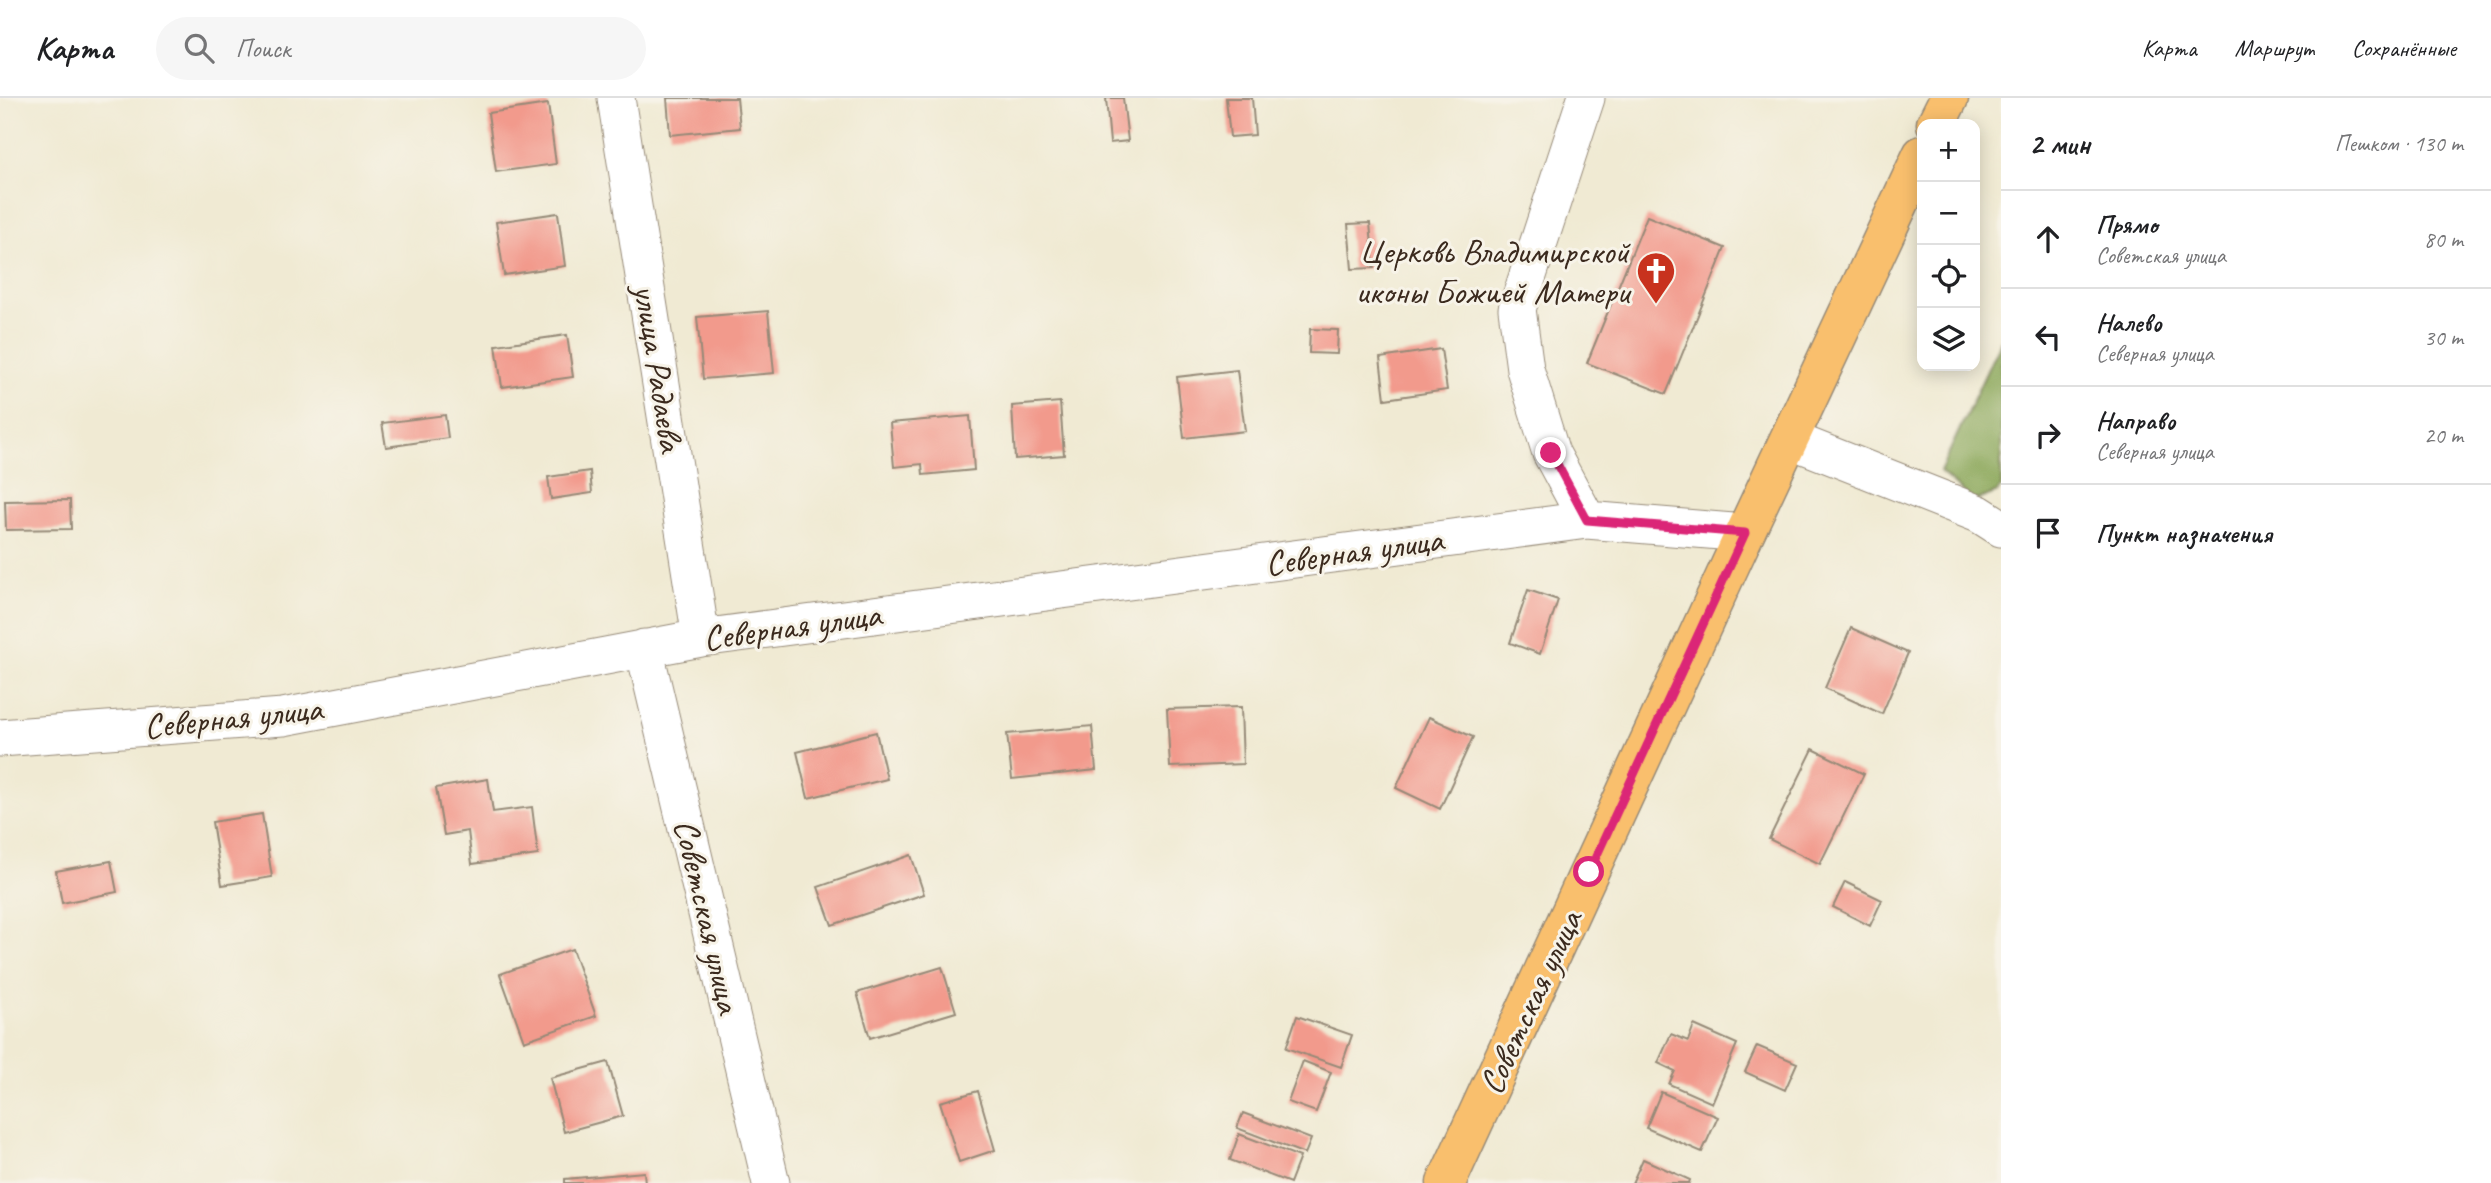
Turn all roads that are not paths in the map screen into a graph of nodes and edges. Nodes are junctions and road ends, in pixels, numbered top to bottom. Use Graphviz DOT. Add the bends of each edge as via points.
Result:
graph roads {
  1 [pos="616,98"];
  2 [pos="1587,98"];
  3 [pos="1949,98"];
  4 [pos="1939,119"];
  5 [pos="1917,166"];
  6 [pos="1789,439"];
  7 [pos="1587,520"];
  8 [pos="2001,528"];
  9 [pos="1745,533"];
  10 [pos="701,638"];
  11 [pos="644,648"];
  12 [pos="0,738"];
  13 [pos="772,1183"];
  14 [pos="1446,1183"];
  1 -- 10 [label="street, улица Радаева"];
  2 -- 7 [label="street" via="1517,309 1525,369 1551,453"];
  3 -- 4 [label="main road"];
  5 -- 6 [label="main road, Советская улица"];
  6 -- 8 [label="street" via="1979,514"];
  6 -- 9 [label="main road, Советская улица"];
  7 -- 9 [label="street, Северная улица"];
  7 -- 10 [label="street, Северная улица"];
  9 -- 14 [label="main road, Советская улица"];
  10 -- 11 [label="street, Северная улица"];
  11 -- 12 [label="street, Северная улица" via="283,717"];
  11 -- 13 [label="street, Советская улица"];
}
